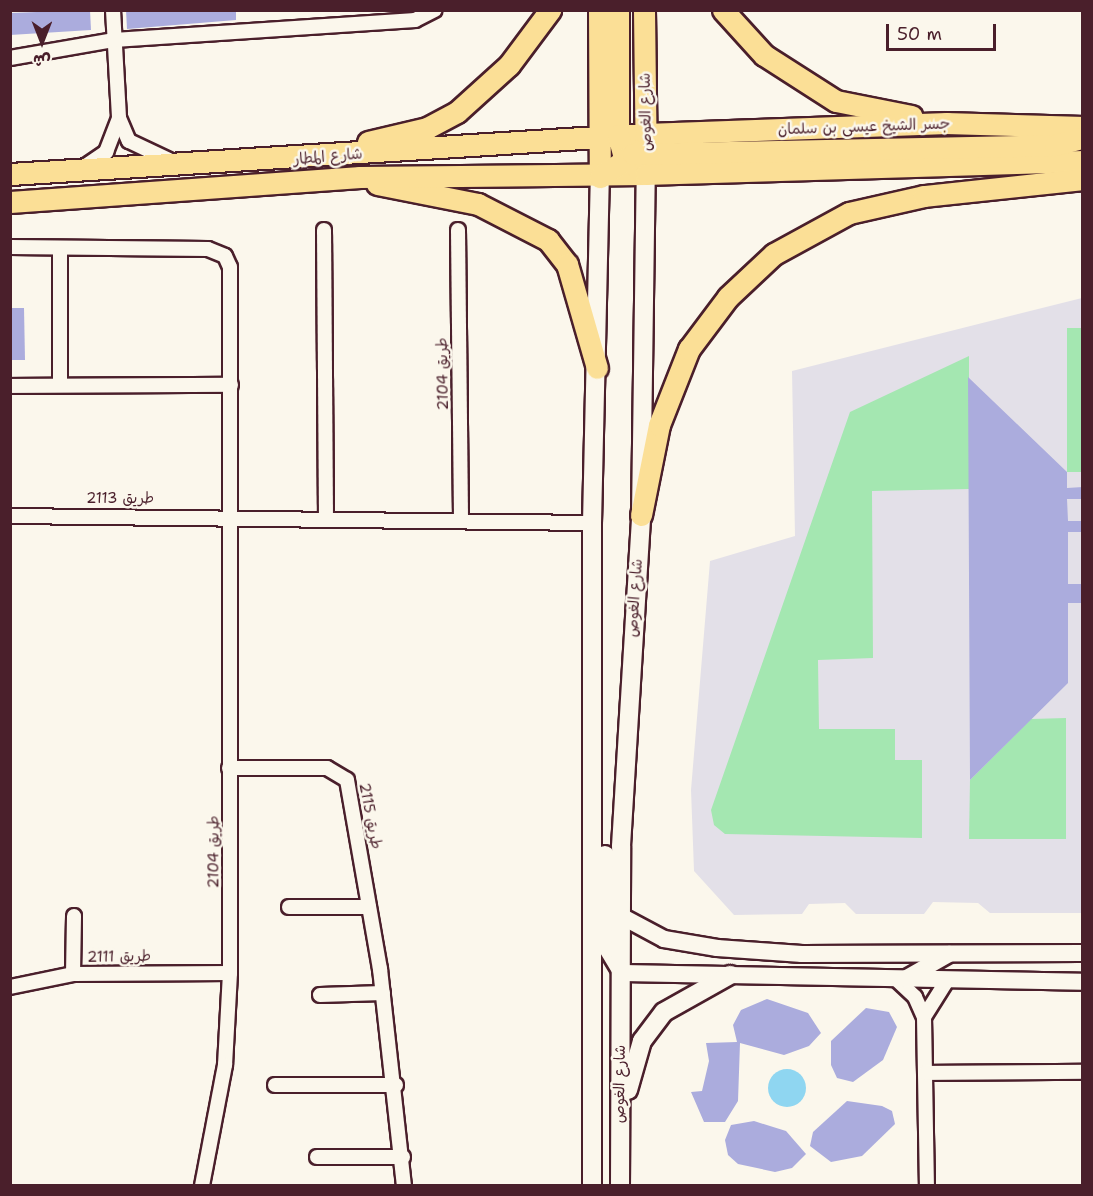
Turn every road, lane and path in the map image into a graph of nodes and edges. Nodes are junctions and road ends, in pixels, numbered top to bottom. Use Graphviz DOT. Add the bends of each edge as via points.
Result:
graph roads {
  1 [pos="113,10"];
  2 [pos="435,10"];
  3 [pos="550,10"];
  4 [pos="599,10"];
  5 [pos="618,10"];
  6 [pos="644,10"];
  7 [pos="723,10"];
  8 [pos="114,40"];
  9 [pos="10,58"];
  10 [pos="119,118"];
  11 [pos="947,123"];
  12 [pos="1083,127"];
  13 [pos="609,136"];
  14 [pos="1083,138"];
  15 [pos="646,154"];
  16 [pos="624,158"];
  17 [pos="297,160"];
  18 [pos="1083,161"];
  19 [pos="185,165"];
  20 [pos="72,171"];
  21 [pos="10,174"];
  22 [pos="360,177"];
  23 [pos="600,177"];
  24 [pos="1083,179"];
  25 [pos="10,202"];
  26 [pos="324,230"];
  27 [pos="458,230"];
  28 [pos="10,247"];
  29 [pos="56,250"];
  30 [pos="10,254"];
  31 [pos="597,368"];
  32 [pos="231,384"];
  33 [pos="60,385"];
  34 [pos="10,386"];
  35 [pos="641,515"];
  36 [pos="10,516"];
  37 [pos="230,516"];
  38 [pos="326,517"];
  39 [pos="461,517"];
  40 [pos="592,523"];
  41 [pos="596,635"];
  42 [pos="229,768"];
  43 [pos="289,907"];
  44 [pos="369,907"];
  45 [pos="74,916"];
  46 [pos="621,916"];
  47 [pos="1083,953"];
  48 [pos="949,954"];
  49 [pos="230,973"];
  50 [pos="623,973"];
  51 [pos="73,974"];
  52 [pos="730,975"];
  53 [pos="898,981"];
  54 [pos="946,982"];
  55 [pos="1083,982"];
  56 [pos="10,987"];
  57 [pos="383,993"];
  58 [pos="320,995"];
  59 [pos="924,1017"];
  60 [pos="1083,1072"];
  61 [pos="925,1073"];
  62 [pos="275,1085"];
  63 [pos="396,1085"];
  64 [pos="620,1130"];
  65 [pos="317,1157"];
  66 [pos="403,1157"];
  67 [pos="202,1185"];
  68 [pos="404,1185"];
  69 [pos="592,1185"];
  70 [pos="620,1185"];
  71 [pos="927,1185"];
  1 -- 8 [label="street"];
  2 -- 8 [label="street" via="415,20"];
  3 -- 17 [label="main road" via="502,73 457,112 427,128"];
  4 -- 13 [label="main road, شارع الغوص"];
  5 -- 13 [label="main road"];
  6 -- 15 [label="main road, شارع الغوص"];
  7 -- 11 [label="main road" via="764,55 836,101"];
  8 -- 9 [label="street"];
  8 -- 10 [label="street"];
  10 -- 19 [label="street" via="139,149"];
  10 -- 20 [label="street" via="106,152"];
  11 -- 12 [label="main road, جسر الشيخ عيسى بن سلمان"];
  11 -- 15 [label="main road, جسر الشيخ عيسى بن سلمان"];
  13 -- 15 [label="main road, شارع المطار"];
  13 -- 16 [label="main road"];
  13 -- 17 [label="main road, شارع المطار"];
  13 -- 23 [label="main road, شارع الغوص"];
  14 -- 15 [label="main road" via="1055,145"];
  15 -- 16 [label="main road"];
  15 -- 18 [label="main road"];
  15 -- 23 [label="main road, شارع المطار"];
  15 -- 35 [label="main road, شارع الغوص"];
  16 -- 23 [label="main road"];
  17 -- 19 [label="main road, شارع المطار"];
  19 -- 20 [label="main road, شارع المطار"];
  20 -- 21 [label="main road, شارع المطار"];
  22 -- 23 [label="main road, شارع المطار"];
  22 -- 25 [label="main road, شارع المطار"];
  22 -- 31 [label="main road" via="395,190 478,204 548,240 567,264"];
  23 -- 31 [label="main road, شارع الغوص"];
  24 -- 35 [label="main road" via="924,196 849,213 774,254 728,297 689,349 659,425"];
  26 -- 38 [label="street"];
  27 -- 39 [label="street, طريق 2104"];
  28 -- 29 [label="street"];
  29 -- 30 [label="street"];
  29 -- 32 [label="street, طريق 2104" via="208,249 225,256 231,273"];
  29 -- 33 [label="street"];
  31 -- 40 [label="main road, شارع الغوص"];
  32 -- 33 [label="street"];
  32 -- 37 [label="street, طريق 2104"];
  33 -- 34 [label="street"];
  35 -- 46 [label="main road, شارع الغوص"];
  36 -- 37 [label="street, طريق 2113"];
  37 -- 38 [label="street"];
  37 -- 42 [label="street, طريق 2104"];
  38 -- 39 [label="street"];
  39 -- 40 [label="street"];
  40 -- 41 [label="main road, شارع الغوص"];
  41 -- 50 [label="main road" via="602,666 606,945"];
  41 -- 69 [label="main road, شارع الغوص"];
  42 -- 44 [label="street, طريق 2115" via="327,768 344,776"];
  42 -- 49 [label="street, طريق 2104"];
  43 -- 44 [label="street"];
  44 -- 57 [label="street, طريق 2115"];
  45 -- 51 [label="street"];
  46 -- 48 [label="street" via="664,939 717,948"];
  46 -- 50 [label="main road, شارع الغوص"];
  47 -- 48 [label="street"];
  48 -- 53 [label="street"];
  49 -- 51 [label="street, طريق 2111"];
  49 -- 67 [label="street, طريق 2104" via="225,1065"];
  50 -- 52 [label="street"];
  50 -- 64 [label="main road, شارع الغوص"];
  51 -- 56 [label="street, طريق 2111"];
  52 -- 53 [label="street"];
  52 -- 64 [label="main road" via="664,1012 642,1041"];
  53 -- 54 [label="street"];
  53 -- 59 [label="street" via="915,996"];
  54 -- 55 [label="street"];
  54 -- 59 [label="street"];
  57 -- 58 [label="street"];
  57 -- 63 [label="street, طريق 2115"];
  59 -- 61 [label="street"];
  60 -- 61 [label="street"];
  61 -- 71 [label="street"];
  62 -- 63 [label="street"];
  63 -- 66 [label="street, طريق 2115"];
  64 -- 70 [label="main road, شارع الغوص"];
  65 -- 66 [label="street"];
  66 -- 68 [label="street, طريق 2115"];
}
